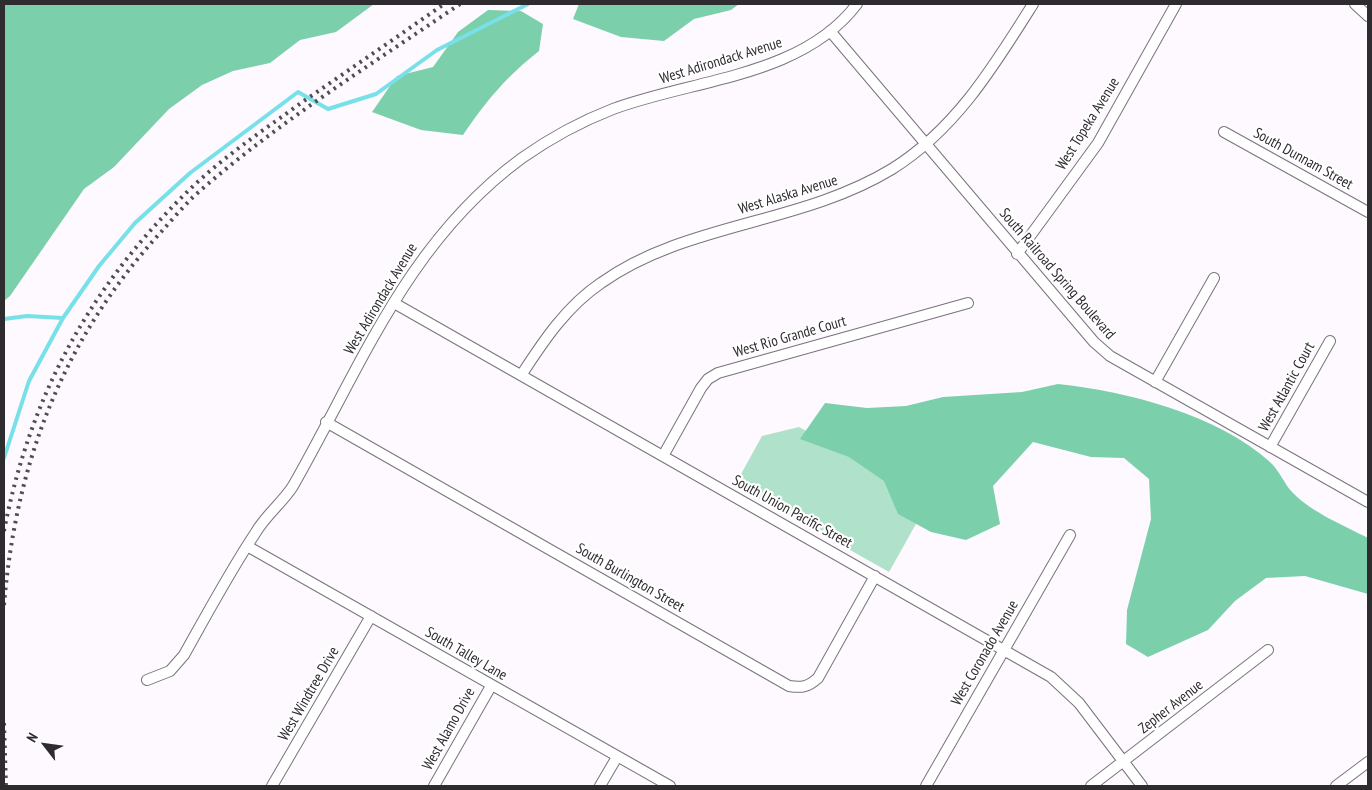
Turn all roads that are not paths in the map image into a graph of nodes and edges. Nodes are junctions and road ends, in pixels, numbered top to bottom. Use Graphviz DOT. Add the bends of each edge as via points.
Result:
graph roads {
  1 [pos="857,4"];
  2 [pos="1033,4"];
  3 [pos="1176,4"];
  4 [pos="1355,4"];
  5 [pos="1368,16"];
  6 [pos="830,31"];
  7 [pos="1224,132"];
  8 [pos="926,143"];
  9 [pos="1368,212"];
  10 [pos="1018,254"];
  11 [pos="1214,278"];
  12 [pos="394,303"];
  13 [pos="968,303"];
  14 [pos="1330,341"];
  15 [pos="522,374"];
  16 [pos="1155,382"];
  17 [pos="326,422"];
  18 [pos="1270,447"];
  19 [pos="663,456"];
  20 [pos="1368,502"];
  21 [pos="1070,535"];
  22 [pos="247,546"];
  23 [pos="875,576"];
  24 [pos="371,616"];
  25 [pos="1004,650"];
  26 [pos="1268,650"];
  27 [pos="147,680"];
  28 [pos="490,686"];
  29 [pos="617,756"];
  30 [pos="1124,761"];
  31 [pos="1368,762"];
  32 [pos="272,786"];
  33 [pos="434,786"];
  34 [pos="600,786"];
  35 [pos="670,786"];
  36 [pos="926,786"];
  37 [pos="1091,786"];
  38 [pos="1142,786"];
  39 [pos="1336,786"];
  1 -- 6 [label="street, West Adirondack Avenue"];
  2 -- 8 [label="street, West Alaska Avenue" via="972,98"];
  3 -- 10 [label="street, West Topeka Avenue" via="1098,143"];
  4 -- 5 [label="street"];
  6 -- 8 [label="street, South Railroad Spring Boulevard"];
  6 -- 12 [label="street, West Adirondack Avenue" via="792,56 612,110 563,133 523,157 481,191 444,229"];
  7 -- 9 [label="street, South Dunnam Street"];
  8 -- 10 [label="street, South Railroad Spring Boulevard"];
  8 -- 15 [label="street, West Alaska Avenue" via="892,168 850,192 801,210 667,248 622,269 600,283 569,311"];
  10 -- 16 [label="street, South Railroad Spring Boulevard" via="1094,342 1110,356"];
  11 -- 16 [label="street"];
  12 -- 15 [label="street, South Union Pacific Street"];
  12 -- 17 [label="street, West Adirondack Avenue"];
  13 -- 19 [label="street, West Rio Grande Court" via="718,373 701,388"];
  14 -- 18 [label="street, West Atlantic Court"];
  15 -- 19 [label="street, South Union Pacific Street"];
  16 -- 18 [label="street, South Railroad Spring Boulevard"];
  17 -- 22 [label="street, West Adirondack Avenue" via="291,488"];
  17 -- 23 [label="street, South Burlington Street" via="789,686 810,686 818,678"];
  18 -- 20 [label="street, South Railroad Spring Boulevard"];
  19 -- 23 [label="street, South Union Pacific Street"];
  21 -- 25 [label="street, West Coronado Avenue"];
  22 -- 24 [label="street, South Talley Lane"];
  22 -- 27 [label="street, West Adirondack Avenue" via="184,655 170,672"];
  23 -- 25 [label="street, South Union Pacific Street"];
  24 -- 28 [label="street, South Talley Lane"];
  24 -- 32 [label="street, West Windtree Drive"];
  25 -- 30 [label="street, South Union Pacific Street" via="1051,677 1068,691"];
  25 -- 36 [label="street, West Coronado Avenue"];
  26 -- 30 [label="street, Zepher Avenue"];
  28 -- 29 [label="street, South Talley Lane"];
  28 -- 33 [label="street, West Alamo Drive"];
  29 -- 34 [label="street"];
  29 -- 35 [label="street, South Talley Lane"];
  30 -- 37 [label="street, Zepher Avenue"];
  30 -- 38 [label="street, South Union Pacific Street"];
  31 -- 39 [label="street"];
}
